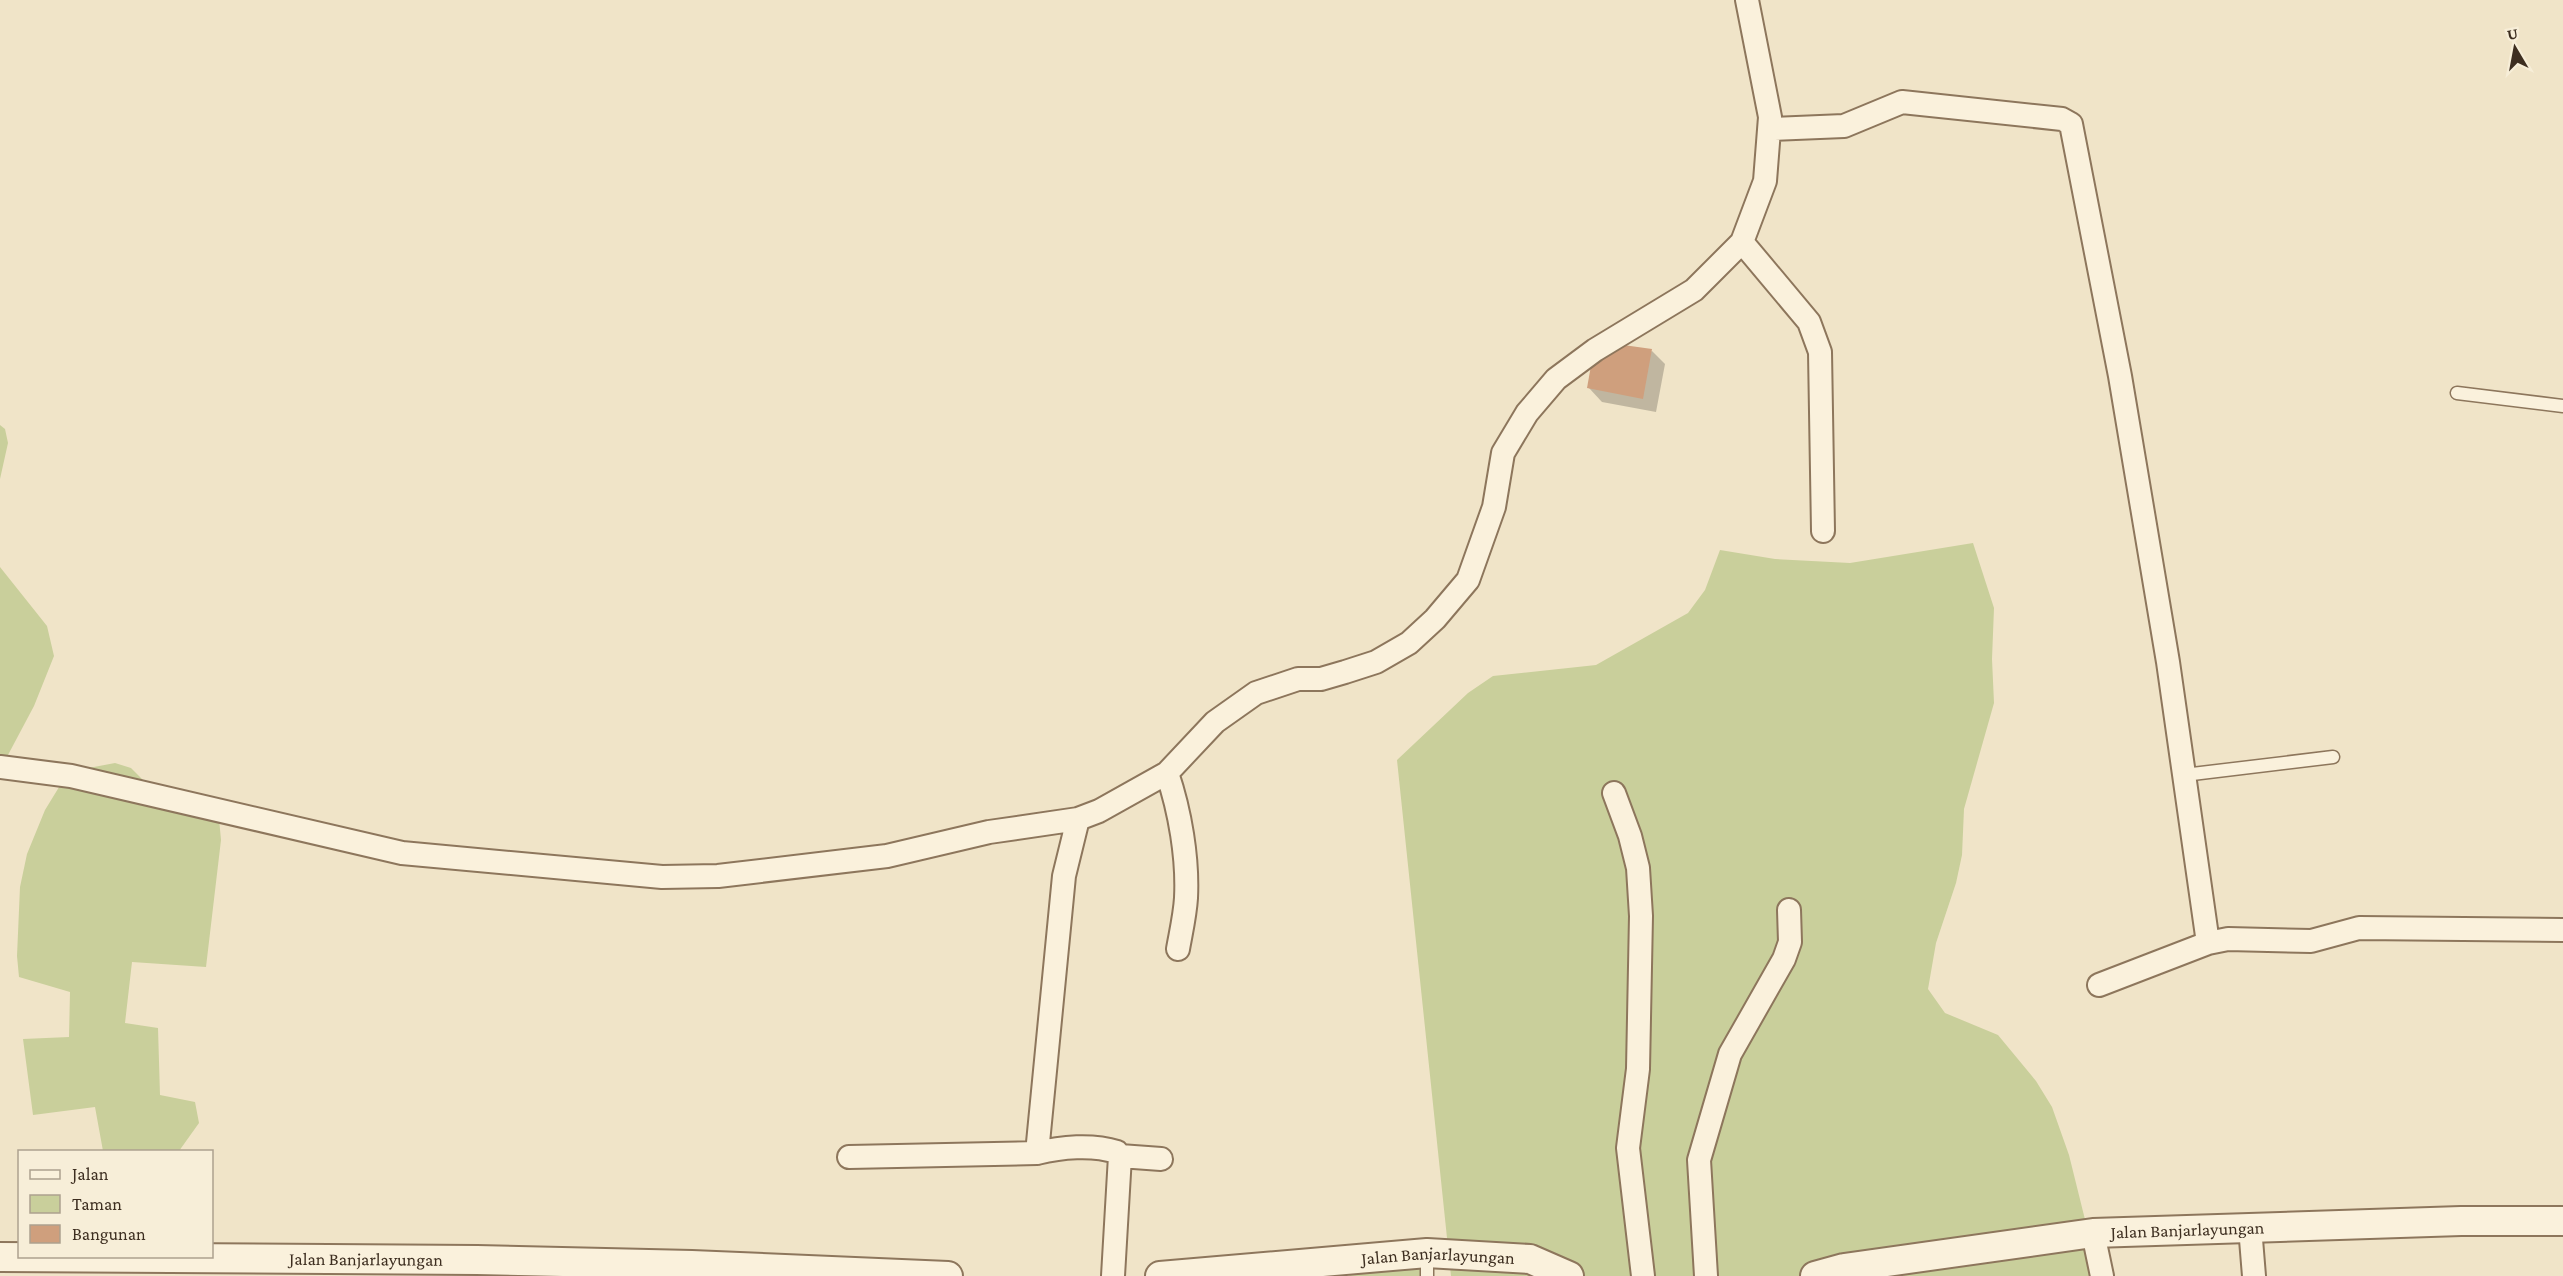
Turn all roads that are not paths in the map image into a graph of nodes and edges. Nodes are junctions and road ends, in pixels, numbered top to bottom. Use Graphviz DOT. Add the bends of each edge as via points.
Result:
graph roads {
  1 [pos="1747,0"];
  2 [pos="1770,129"];
  3 [pos="1742,242"];
  4 [pos="2457,393"];
  5 [pos="2563,406"];
  6 [pos="1823,531"];
  7 [pos="2333,757"];
  8 [pos="0,767"];
  9 [pos="1167,773"];
  10 [pos="2184,774"];
  11 [pos="1614,793"];
  12 [pos="1078,819"];
  13 [pos="1789,910"];
  14 [pos="2563,930"];
  15 [pos="2208,944"];
  16 [pos="1178,949"];
  17 [pos="2099,985"];
  18 [pos="1037,1153"];
  19 [pos="1120,1156"];
  20 [pos="849,1157"];
  21 [pos="1161,1159"];
  22 [pos="2563,1221"];
  23 [pos="2250,1227"];
  24 [pos="2093,1233"];
  25 [pos="0,1257"];
  26 [pos="1427,1265"];
  27 [pos="150,1267"];
  28 [pos="948,1276"];
  29 [pos="1113,1276"];
  30 [pos="1160,1276"];
  31 [pos="1569,1276"];
  32 [pos="1643,1276"];
  33 [pos="1706,1276"];
  34 [pos="1815,1276"];
  35 [pos="2102,1276"];
  36 [pos="2254,1276"];
  1 -- 2 [label="street"];
  2 -- 3 [label="street" via="1765,181"];
  2 -- 10 [label="street" via="1844,126 1889,106 1910,102 2062,118 2071,124 2120,376"];
  3 -- 6 [label="street" via="1809,322 1820,352"];
  3 -- 9 [label="street" via="1694,290 1595,350 1556,380 1527,413 1503,453 1494,507 1468,580 1435,619 1409,642 1376,662 1321,680 1298,679 1278,685 1235,705 1197,738"];
  4 -- 5 [label="lane"];
  7 -- 10 [label="lane"];
  8 -- 12 [label="street" via="71,776 402,853 662,877 718,876 887,856 989,832"];
  9 -- 12 [label="street"];
  9 -- 16 [label="street" via="1184,865 1186,898"];
  10 -- 15 [label="street"];
  11 -- 32 [label="street" via="1638,868 1641,915 1638,1069 1628,1148"];
  12 -- 18 [label="street" via="1064,876"];
  13 -- 33 [label="street" via="1790,942 1784,959 1730,1054 1699,1160"];
  14 -- 15 [label="street" via="2359,927 2311,941 2238,939"];
  15 -- 17 [label="street"];
  18 -- 19 [label="street" via="1066,1148 1104,1149"];
  18 -- 20 [label="street"];
  19 -- 21 [label="street"];
  19 -- 29 [label="street"];
  22 -- 23 [label="street, Jalan Banjarlayungan"];
  23 -- 24 [label="street, Jalan Banjarlayungan"];
  23 -- 36 [label="street"];
  24 -- 34 [label="street, Jalan Banjarlayungan" via="1844,1268"];
  24 -- 35 [label="street"];
  25 -- 27 [label="street, Jalan Banjarlayungan"];
  26 -- 30 [label="street, Jalan Banjarlayungan"];
  26 -- 31 [label="street, Jalan Banjarlayungan" via="1530,1259"];
  27 -- 28 [label="street, Jalan Banjarlayungan" via="692,1265"];
}
